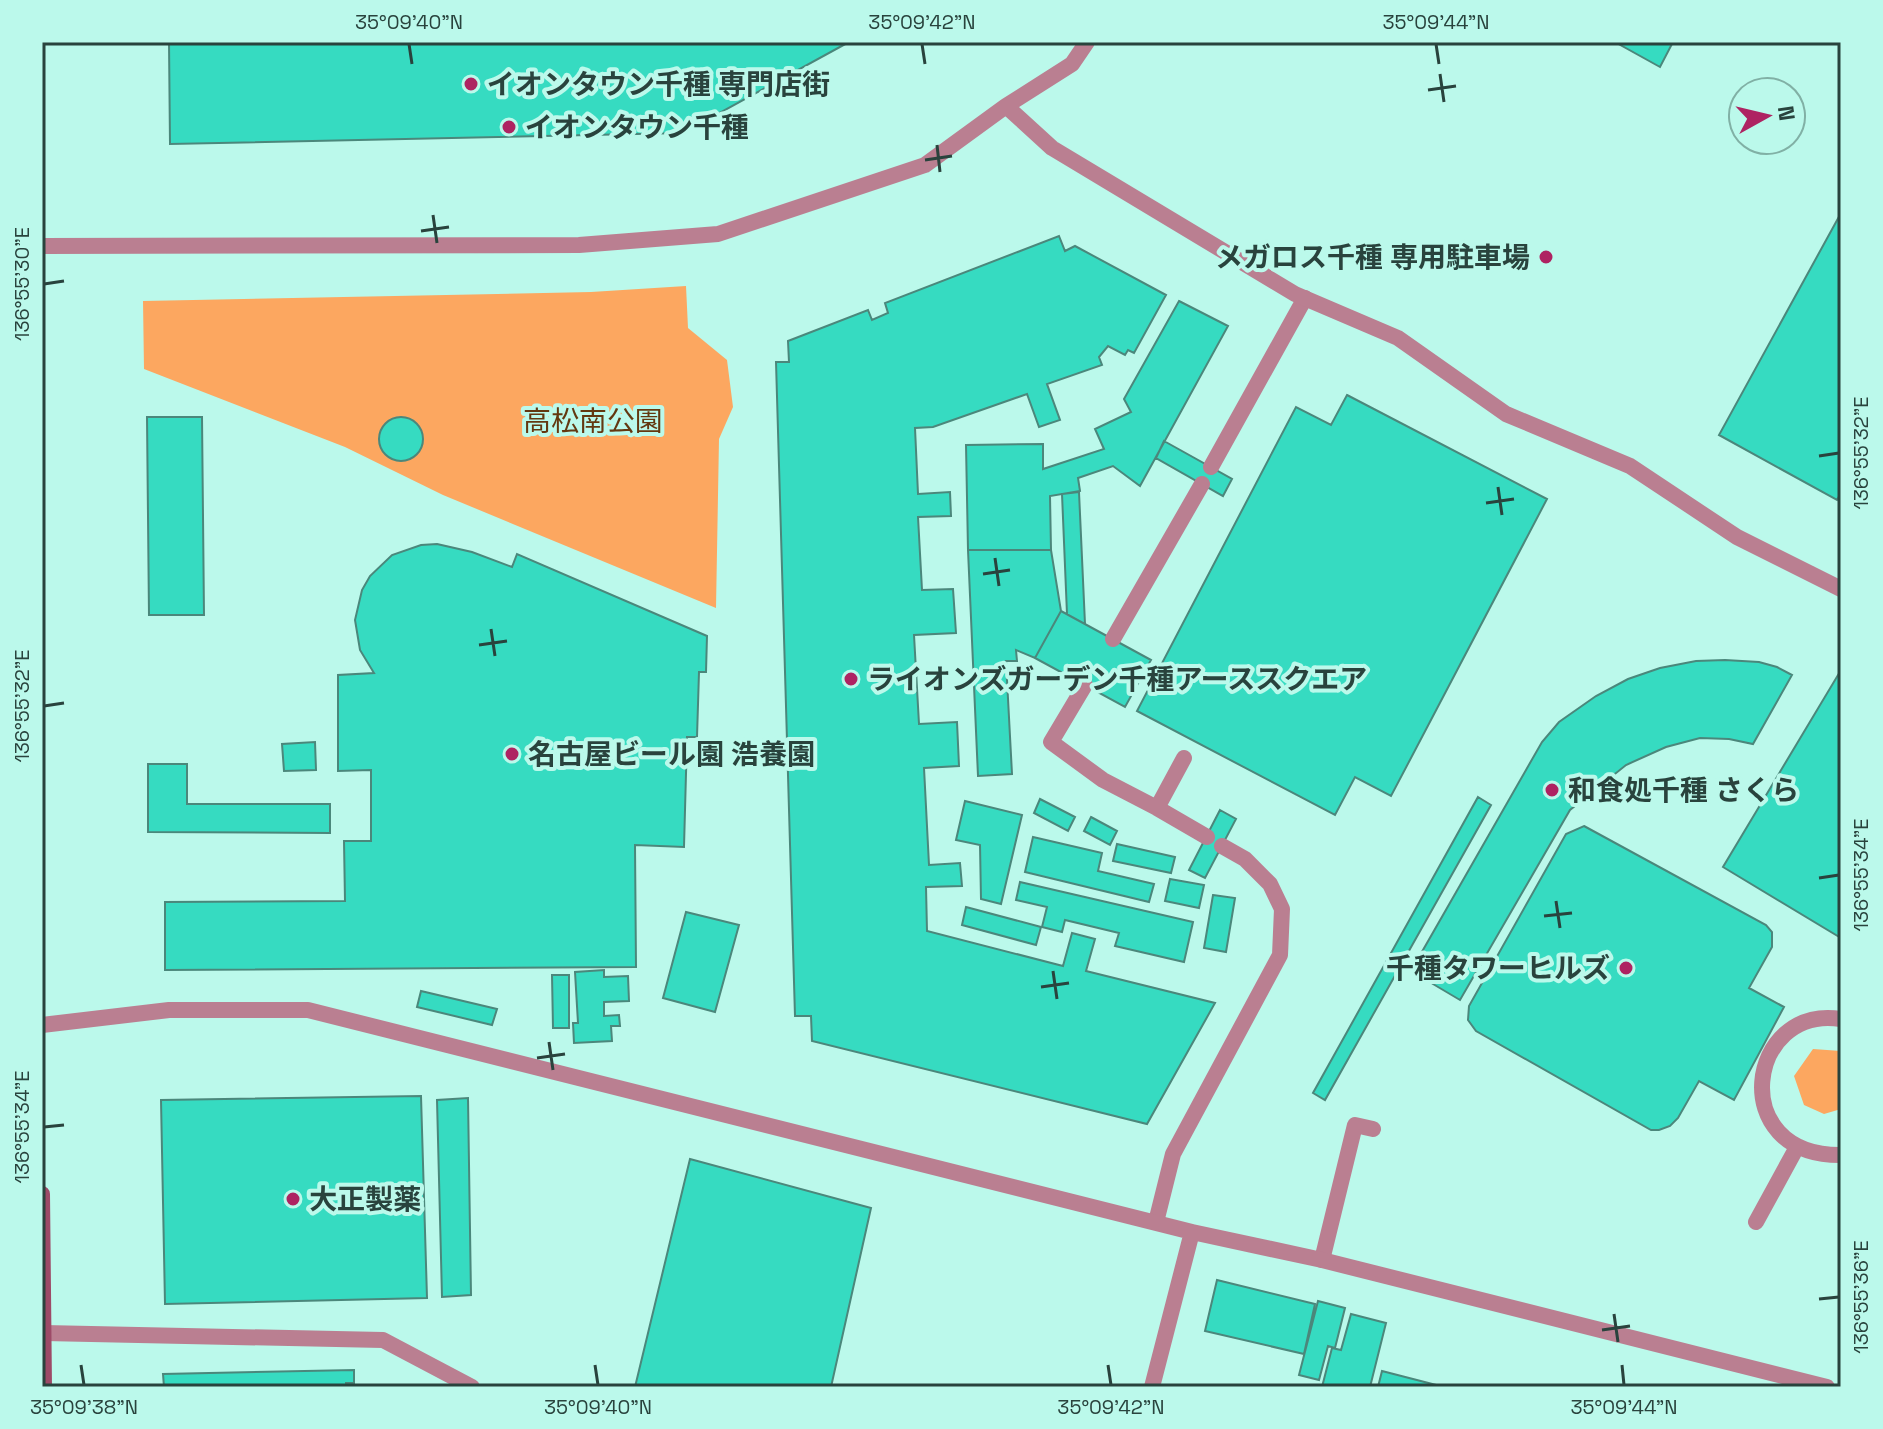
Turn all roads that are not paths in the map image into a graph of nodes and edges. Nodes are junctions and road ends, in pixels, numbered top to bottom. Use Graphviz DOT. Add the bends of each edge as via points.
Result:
graph roads {
  1 [pos="1087,42"];
  2 [pos="1006,106"];
  3 [pos="42,246"];
  4 [pos="1305,298"];
  5 [pos="1211,467"];
  6 [pos="1202,484"];
  7 [pos="1841,589"];
  8 [pos="1113,639"];
  9 [pos="1085,685"];
  10 [pos="1184,758"];
  11 [pos="1157,808"];
  12 [pos="1841,1019"];
  13 [pos="42,1025"];
  14 [pos="1373,1129"];
  15 [pos="1797,1147"];
  16 [pos="1841,1155"];
  17 [pos="42,1194"];
  18 [pos="1156,1222"];
  19 [pos="1756,1222"];
  20 [pos="1192,1232"];
  21 [pos="1322,1260"];
  22 [pos="44,1333"];
  23 [pos="44,1387"];
  24 [pos="472,1387"];
  25 [pos="1152,1387"];
  26 [pos="1827,1387"];
  1 -- 2 [label="street" via="1072,64"];
  2 -- 3 [label="street" via="925,165 718,234 579,245"];
  2 -- 4 [label="street" via="1052,148"];
  4 -- 5 [label="street"];
  4 -- 7 [label="street" via="1398,338 1506,414 1630,466 1737,537"];
  6 -- 8 [label="street"];
  9 -- 11 [label="street" via="1051,742 1103,780"];
  10 -- 11 [label="street"];
  11 -- 18 [label="street" via="1245,859 1270,884 1282,909 1280,955 1173,1154"];
  12 -- 15 [label="street" via="1808,1021 1787,1032 1763,1070 1766,1114 1779,1134"];
  13 -- 18 [label="street" via="169,1010 308,1010"];
  14 -- 21 [label="street" via="1355,1125"];
  15 -- 16 [label="street" via="1818,1155"];
  15 -- 19 [label="street"];
  17 -- 22 [label="street"];
  18 -- 20 [label="street"];
  20 -- 21 [label="street"];
  20 -- 25 [label="street"];
  21 -- 26 [label="street"];
  22 -- 23 [label="street"];
  22 -- 24 [label="street" via="383,1340"];
}
